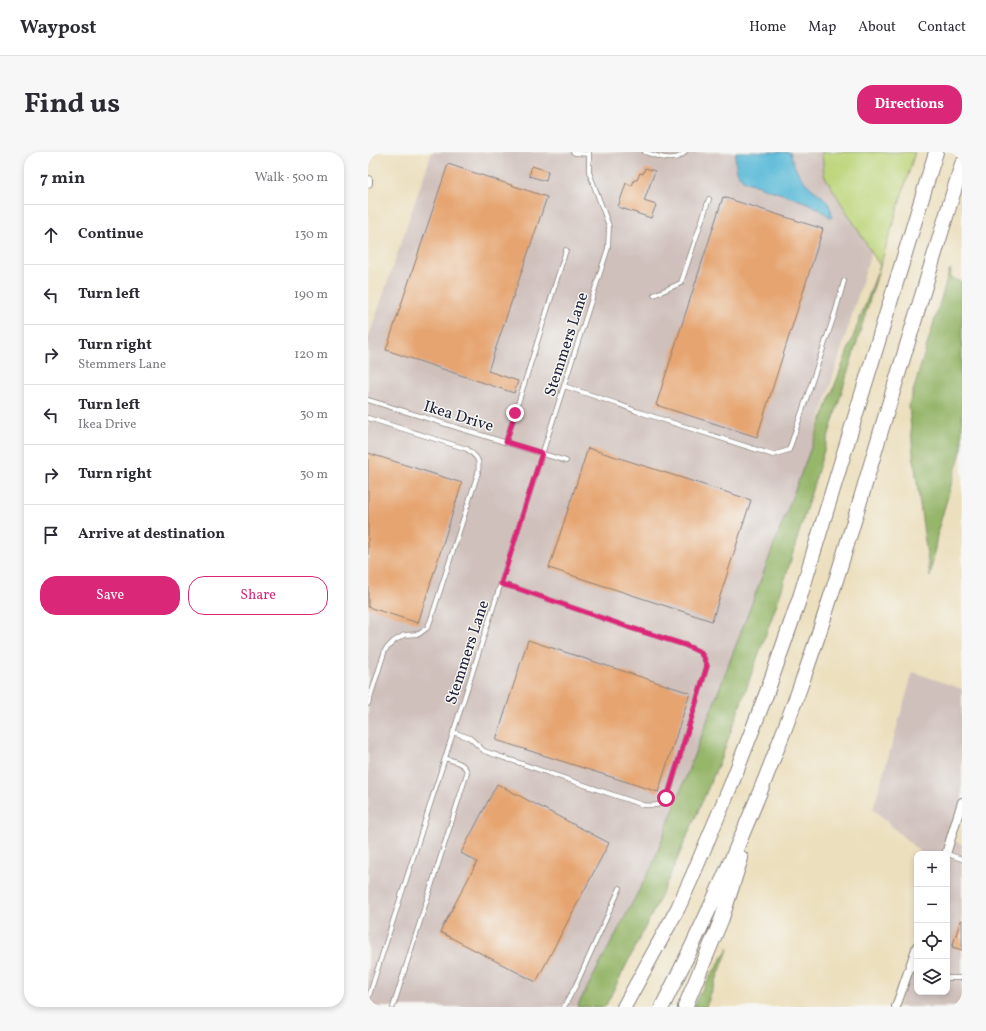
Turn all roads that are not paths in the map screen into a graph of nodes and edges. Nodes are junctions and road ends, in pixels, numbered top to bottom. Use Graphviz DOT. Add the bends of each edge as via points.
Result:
graph roads {
  1 [pos="573,152"];
  2 [pos="645,152"];
  3 [pos="685,152"];
  4 [pos="936,152"];
  5 [pos="589,153"];
  6 [pos="962,164"];
  7 [pos="368,180"];
  8 [pos="368,183"];
  9 [pos="709,199"];
  10 [pos="566,250"];
  11 [pos="844,281"];
  12 [pos="654,295"];
  13 [pos="564,386"];
  14 [pos="368,400"];
  15 [pos="368,418"];
  16 [pos="506,442"];
  17 [pos="542,453"];
  18 [pos="566,461"];
  19 [pos="501,584"];
  20 [pos="368,704"];
  21 [pos="453,732"];
  22 [pos="445,758"];
  23 [pos="764,783"];
  24 [pos="962,802"];
  25 [pos="947,851"];
  26 [pos="950,855"];
  27 [pos="962,859"];
  28 [pos="620,888"];
  29 [pos="914,968"];
  30 [pos="950,978"];
  31 [pos="962,978"];
  32 [pos="368,999"];
  33 [pos="392,1007"];
  34 [pos="564,1007"];
  35 [pos="624,1007"];
  36 [pos="662,1007"];
  37 [pos="685,1007"];
  38 [pos="896,1007"];
  1 -- 5 [label="lane"];
  2 -- 3 [label="lane" via="664,158 674,158"];
  4 -- 35 [label="highway" via="800,597 767,692 734,779 678,908"];
  5 -- 13 [label="lane, Stemmers Lane" via="589,172 609,226 608,248"];
  6 -- 23 [label="highway" via="836,582"];
  7 -- 8 [label="street"];
  9 -- 12 [label="lane" via="682,283"];
  10 -- 16 [label="lane"];
  11 -- 13 [label="lane" via="789,450 773,455"];
  13 -- 17 [label="lane, Stemmers Lane"];
  14 -- 16 [label="lane, Ikea Drive"];
  15 -- 20 [label="lane" via="467,449 476,456 479,463 430,622 419,634 404,635 385,650"];
  16 -- 17 [label="lane, Ikea Drive"];
  17 -- 18 [label="lane, Ikea Drive"];
  17 -- 19 [label="lane, Stemmers Lane"];
  19 -- 21 [label="lane, Stemmers Lane"];
  19 -- 21 [label="lane" via="700,652 707,666 669,792 662,803 656,806 643,805 484,751 470,738"];
  21 -- 22 [label="lane, Stemmers Lane"];
  22 -- 32 [label="lane, Stemmers Lane"];
  22 -- 33 [label="lane" via="463,765 468,773"];
  23 -- 36 [label="highway" via="713,901"];
  23 -- 37 [label="highway" via="722,918"];
  24 -- 25 [label="street"];
  26 -- 27 [label="lane"];
  28 -- 34 [label="lane"];
  29 -- 38 [label="street"];
  30 -- 31 [label="lane"];
}
